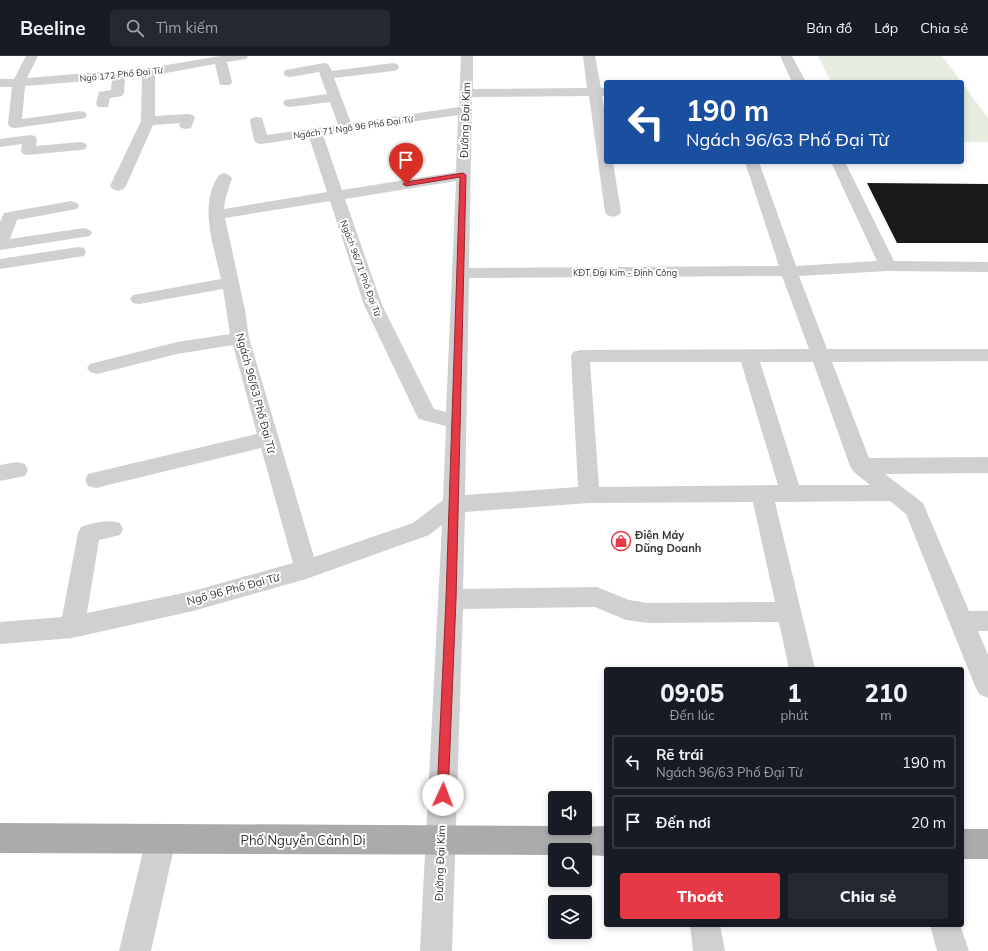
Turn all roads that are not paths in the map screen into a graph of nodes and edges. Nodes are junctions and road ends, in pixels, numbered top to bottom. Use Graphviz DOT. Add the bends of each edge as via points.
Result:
graph roads {
  1 [pos="32,56"];
  2 [pos="242,56"];
  3 [pos="467,56"];
  4 [pos="589,56"];
  5 [pos="786,56"];
  6 [pos="220,60"];
  7 [pos="186,61"];
  8 [pos="312,62"];
  9 [pos="394,67"];
  10 [pos="149,72"];
  11 [pos="119,75"];
  12 [pos="327,76"];
  13 [pos="798,80"];
  14 [pos="19,82"];
  15 [pos="225,82"];
  16 [pos="0,83"];
  17 [pos="600,92"];
  18 [pos="335,96"];
  19 [pos="465,101"];
  20 [pos="290,103"];
  21 [pos="103,104"];
  22 [pos="80,115"];
  23 [pos="148,121"];
  24 [pos="257,121"];
  25 [pos="186,125"];
  26 [pos="346,128"];
  27 [pos="604,129"];
  28 [pos="315,133"];
  29 [pos="0,143"];
  30 [pos="80,146"];
  31 [pos="608,164"];
  32 [pos="753,164"];
  33 [pos="839,164"];
  34 [pos="463,175"];
  35 [pos="224,178"];
  36 [pos="118,186"];
  37 [pos="335,196"];
  38 [pos="71,206"];
  39 [pos="613,212"];
  40 [pos="216,215"];
  41 [pos="84,232"];
  42 [pos="0,245"];
  43 [pos="78,252"];
  44 [pos="0,264"];
  45 [pos="888,266"];
  46 [pos="988,267"];
  47 [pos="789,271"];
  48 [pos="460,273"];
  49 [pos="230,283"];
  50 [pos="139,299"];
  51 [pos="240,338"];
  52 [pos="988,355"];
  53 [pos="749,356"];
  54 [pos="820,356"];
  55 [pos="96,368"];
  56 [pos="456,422"];
  57 [pos="268,439"];
  58 [pos="988,465"];
  59 [pos="861,466"];
  60 [pos="96,480"];
  61 [pos="762,493"];
  62 [pos="791,493"];
  63 [pos="895,493"];
  64 [pos="589,495"];
  65 [pos="454,504"];
  66 [pos="112,529"];
  67 [pos="306,569"];
  68 [pos="451,599"];
  69 [pos="788,612"];
  70 [pos="961,621"];
  71 [pos="988,621"];
  72 [pos="72,627"];
  73 [pos="0,633"];
  74 [pos="802,667"];
  75 [pos="988,686"];
  76 [pos="0,838"];
  77 [pos="161,839"];
  78 [pos="441,840"];
  79 [pos="604,841"];
  80 [pos="964,844"];
  81 [pos="988,844"];
  82 [pos="705,927"];
  83 [pos="946,927"];
  84 [pos="135,951"];
  85 [pos="436,951"];
  86 [pos="709,951"];
  87 [pos="953,951"];
  1 -- 14 [label="street"];
  2 -- 6 [label="street, Ngõ 172 Phố Đại Từ"];
  3 -- 19 [label="street, Đường Đại Kim"];
  4 -- 17 [label="street"];
  5 -- 13 [label="street"];
  6 -- 7 [label="street, Ngõ 172 Phố Đại Từ"];
  6 -- 15 [label="street"];
  7 -- 10 [label="street, Ngõ 172 Phố Đại Từ"];
  8 -- 12 [label="street" via="291,67 324,67"];
  9 -- 12 [label="street"];
  10 -- 11 [label="street, Ngõ 172 Phố Đại Từ"];
  10 -- 23 [label="street"];
  11 -- 14 [label="street, Ngõ 172 Phố Đại Từ"];
  11 -- 21 [label="street" via="117,93 104,95"];
  12 -- 18 [label="street"];
  14 -- 16 [label="street, Ngõ 172 Phố Đại Từ"];
  14 -- 22 [label="street" via="15,124"];
  17 -- 19 [label="street"];
  17 -- 27 [label="street"];
  18 -- 20 [label="street"];
  18 -- 26 [label="street"];
  19 -- 26 [label="street, Ngách 71 Ngõ 96 Phố Đại Từ"];
  19 -- 34 [label="street, Đường Đại Kim"];
  23 -- 25 [label="street" via="188,118"];
  23 -- 36 [label="street"];
  24 -- 28 [label="street, Ngách 71 Ngõ 96 Phố Đại Từ" via="261,140"];
  26 -- 28 [label="street, Ngách 71 Ngõ 96 Phố Đại Từ"];
  28 -- 37 [label="street, Ngách 96/71 Phố Đại Từ"];
  29 -- 30 [label="street" via="30,139 28,152"];
  31 -- 39 [label="street"];
  32 -- 47 [label="street"];
  33 -- 45 [label="street"];
  34 -- 37 [label="street"];
  34 -- 48 [label="street, Đường Đại Kim"];
  35 -- 40 [label="street, Ngách 96/63 Phố Đại Từ"];
  37 -- 40 [label="street"];
  37 -- 56 [label="street, Ngách 96/71 Phố Đại Từ" via="373,305 426,414"];
  38 -- 42 [label="street" via="10,216"];
  40 -- 49 [label="street, Ngách 96/63 Phố Đại Từ"];
  41 -- 42 [label="street"];
  43 -- 44 [label="street"];
  45 -- 46 [label="street, KĐT Đại Kim - Định Công"];
  45 -- 47 [label="street, KĐT Đại Kim - Định Công"];
  47 -- 48 [label="street, KĐT Đại Kim - Định Công"];
  47 -- 54 [label="street"];
  48 -- 56 [label="street, Đường Đại Kim"];
  49 -- 50 [label="street"];
  49 -- 51 [label="street, Ngách 96/63 Phố Đại Từ"];
  51 -- 55 [label="street" via="177,348"];
  51 -- 57 [label="street, Ngách 96/63 Phố Đại Từ"];
  52 -- 54 [label="street"];
  53 -- 54 [label="street"];
  53 -- 62 [label="street"];
  53 -- 64 [label="street" via="580,356"];
  54 -- 59 [label="street"];
  56 -- 65 [label="street, Đường Đại Kim"];
  57 -- 60 [label="street"];
  57 -- 67 [label="street, Ngách 96/63 Phố Đại Từ"];
  58 -- 59 [label="street"];
  59 -- 63 [label="street"];
  61 -- 62 [label="street"];
  61 -- 64 [label="street"];
  61 -- 69 [label="street"];
  62 -- 63 [label="street"];
  63 -- 70 [label="street" via="915,509"];
  64 -- 65 [label="street"];
  65 -- 67 [label="street, Ngõ 96 Phố Đại Từ" via="421,529"];
  65 -- 68 [label="street, Đường Đại Kim"];
  66 -- 72 [label="street" via="89,533"];
  67 -- 72 [label="street, Ngõ 96 Phố Đại Từ" via="193,601"];
  68 -- 69 [label="street" via="597,597 626,610 648,613"];
  68 -- 78 [label="street, Đường Đại Kim"];
  69 -- 74 [label="street"];
  70 -- 71 [label="street"];
  70 -- 75 [label="street"];
  72 -- 73 [label="street, Ngõ 96 Phố Đại Từ"];
  76 -- 77 [label="main road, Phố Nguyễn Cảnh Dị"];
  77 -- 78 [label="main road, Phố Nguyễn Cảnh Dị"];
  77 -- 84 [label="street"];
  78 -- 79 [label="main road, Phố Nguyễn Cảnh Dị"];
  78 -- 85 [label="street, Đường Đại Kim"];
  80 -- 81 [label="main road"];
  82 -- 86 [label="street"];
  83 -- 87 [label="street"];
}
